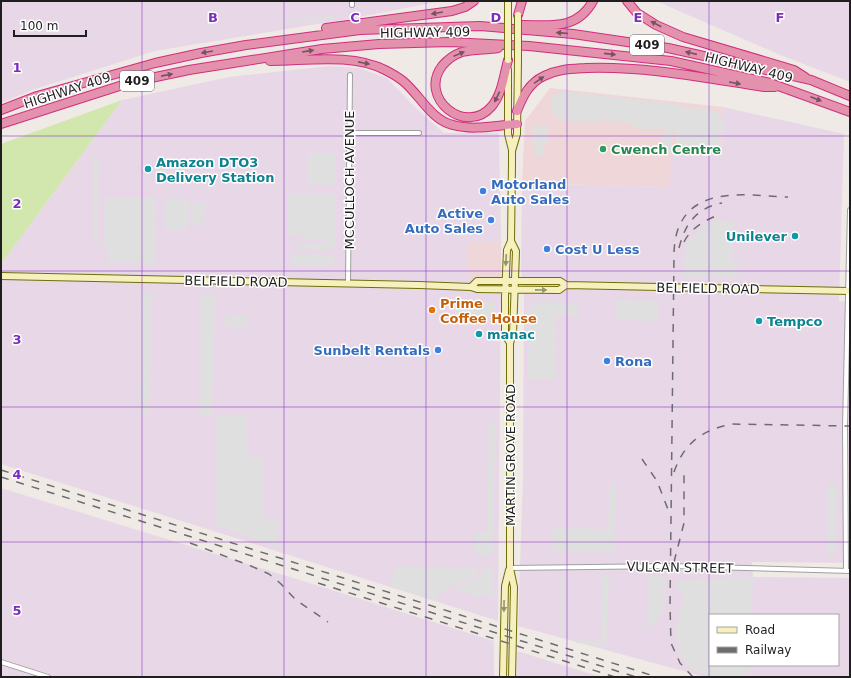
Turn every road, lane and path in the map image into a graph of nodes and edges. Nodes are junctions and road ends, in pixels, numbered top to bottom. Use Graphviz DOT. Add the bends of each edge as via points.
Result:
graph roads {
  1 [pos="474,1"];
  2 [pos="508,1"];
  3 [pos="518,1"];
  4 [pos="522,1"];
  5 [pos="593,1"];
  6 [pos="627,1"];
  7 [pos="518,16"];
  8 [pos="480,26"];
  9 [pos="246,45"];
  10 [pos="529,46"];
  11 [pos="508,60"];
  12 [pos="241,61"];
  13 [pos="350,75"];
  14 [pos="811,80"];
  15 [pos="782,86"];
  16 [pos="850,96"];
  17 [pos="1,110"];
  18 [pos="517,111"];
  19 [pos="850,112"];
  20 [pos="1,124"];
  21 [pos="508,124"];
  22 [pos="518,124"];
  23 [pos="350,133"];
  24 [pos="419,133"];
  25 [pos="512,151"];
  26 [pos="850,210"];
  27 [pos="512,241"];
  28 [pos="1,276"];
  29 [pos="505,280"];
  30 [pos="515,280"];
  31 [pos="348,284"];
  32 [pos="566,285"];
  33 [pos="471,287"];
  34 [pos="505,289"];
  35 [pos="514,289"];
  36 [pos="850,291"];
  37 [pos="510,343"];
  38 [pos="510,568"];
  39 [pos="848,571"];
  40 [pos="1,662"];
  41 [pos="48,677"];
  42 [pos="503,677"];
  43 [pos="512,677"];
  1 -- 9 [label="highway, one-way" via="452,11 318,30"];
  2 -- 11 [label="main road, MARTIN GROVE ROAD, bridge"];
  3 -- 7 [label="main road, MARTIN GROVE ROAD"];
  4 -- 7 [label="highway"];
  5 -- 8 [label="highway" via="580,17 557,25"];
  14 -- 6 [label="highway, one-way" via="794,70 683,37 637,13"];
  7 -- 18 [label="main road, MARTIN GROVE ROAD, bridge"];
  8 -- 9 [label="highway, HIGHWAY 409 / 409" via="360,30"];
  14 -- 8 [label="highway, HIGHWAY 409 / 409, one-way" via="668,48 573,34"];
  9 -- 17 [label="highway, HIGHWAY 409 / 409, one-way" via="155,63 36,96"];
  11 -- 10 [label="highway, one-way" via="502,87 491,107 484,113 466,118 455,115 439,100 435,82 447,60 473,50"];
  12 -- 10 [label="highway, HIGHWAY 409 / 409, one-way" via="322,49 379,44 450,42"];
  10 -- 15 [label="highway, HIGHWAY 409 / 409, one-way" via="671,61"];
  11 -- 21 [label="main road, MARTIN GROVE ROAD"];
  20 -- 12 [label="highway, HIGHWAY 409 / 409, one-way" via="132,82"];
  12 -- 21 [label="highway, one-way" via="334,59 370,64 386,70 404,82 438,118 446,123 468,127"];
  13 -- 23 [label="street, MCCULLOCH AVENUE"];
  14 -- 16 [label="highway, HIGHWAY 409 / 409"];
  18 -- 15 [label="highway, one-way" via="531,86 560,70 604,68 670,72 764,88"];
  15 -- 19 [label="highway, HIGHWAY 409 / 409, one-way"];
  18 -- 22 [label="main road, MARTIN GROVE ROAD"];
  21 -- 22 [label="highway"];
  21 -- 25 [label="main road, MARTIN GROVE ROAD"];
  22 -- 25 [label="main road, MARTIN GROVE ROAD"];
  23 -- 24 [label="street"];
  23 -- 31 [label="street, MCCULLOCH AVENUE"];
  25 -- 27 [label="main road, MARTIN GROVE ROAD"];
  26 -- 36 [label="street"];
  27 -- 29 [label="main road, MARTIN GROVE ROAD, one-way" via="507,250"];
  27 -- 30 [label="main road, MARTIN GROVE ROAD" via="516,251"];
  28 -- 31 [label="main road, BELFIELD ROAD"];
  29 -- 30 [label="main road, BELFIELD ROAD"];
  29 -- 33 [label="main road, BELFIELD ROAD" via="477,281"];
  29 -- 34 [label="main road, MARTIN GROVE ROAD"];
  30 -- 32 [label="main road, BELFIELD ROAD" via="560,281"];
  30 -- 35 [label="main road, MARTIN GROVE ROAD"];
  31 -- 33 [label="main road, BELFIELD ROAD"];
  35 -- 32 [label="main road, BELFIELD ROAD, one-way" via="559,290"];
  32 -- 36 [label="main road, BELFIELD ROAD"];
  33 -- 34 [label="main road, BELFIELD ROAD"];
  34 -- 35 [label="main road, BELFIELD ROAD"];
  34 -- 37 [label="main road, MARTIN GROVE ROAD" via="505,335"];
  35 -- 37 [label="main road, MARTIN GROVE ROAD" via="513,334"];
  36 -- 39 [label="street" via="845,426"];
  37 -- 38 [label="main road, MARTIN GROVE ROAD"];
  38 -- 39 [label="street, VULCAN STREET" via="671,566"];
  38 -- 42 [label="main road, MARTIN GROVE ROAD, one-way" via="504,586"];
  38 -- 43 [label="main road, MARTIN GROVE ROAD" via="514,587"];
  40 -- 41 [label="street"];
}
